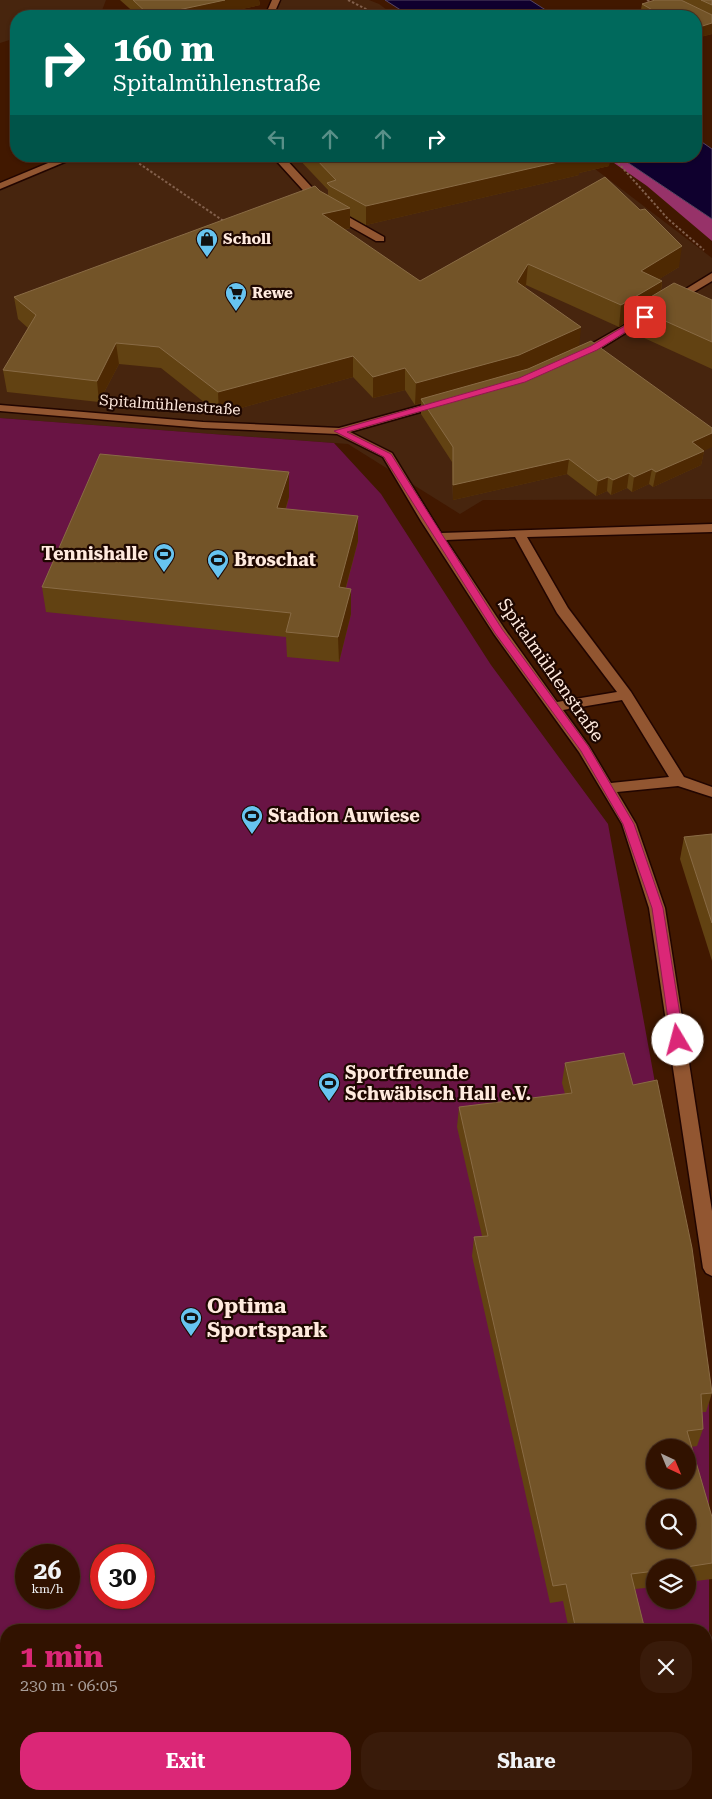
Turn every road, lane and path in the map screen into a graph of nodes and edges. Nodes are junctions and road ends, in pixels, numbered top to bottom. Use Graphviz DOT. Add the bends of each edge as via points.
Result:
graph roads {
  1 [pos="348,0"];
  2 [pos="646,0"];
  3 [pos="655,4"];
  4 [pos="368,10"];
  5 [pos="59,162"];
  6 [pos="137,162"];
  7 [pos="283,162"];
  8 [pos="617,162"];
  9 [pos="0,186"];
  10 [pos="225,222"];
  11 [pos="380,238"];
  12 [pos="705,251"];
  13 [pos="712,276"];
  14 [pos="567,360"];
  15 [pos="451,400"];
  16 [pos="0,408"];
  17 [pos="339,431"];
  18 [pos="712,528"];
  19 [pos="519,533"];
  20 [pos="438,538"];
  21 [pos="626,695"];
  22 [pos="554,707"];
  23 [pos="679,781"];
  24 [pos="608,788"];
  25 [pos="712,792"];
  26 [pos="712,1268"];
  1 -- 4 [label="path"];
  2 -- 3 [label="path"];
  5 -- 9 [label="street"];
  6 -- 10 [label="path"];
  7 -- 11 [label="street" via="325,208"];
  8 -- 12 [label="path" via="668,219"];
  13 -- 14 [label="street" via="594,348"];
  15 -- 17 [label="street, Spitalmühlenstraße"];
  16 -- 17 [label="street, Spitalmühlenstraße"];
  17 -- 20 [label="street, Spitalmühlenstraße" via="388,456"];
  18 -- 19 [label="street"];
  19 -- 20 [label="street"];
  19 -- 21 [label="street" via="562,610"];
  20 -- 22 [label="street, Spitalmühlenstraße"];
  21 -- 22 [label="street"];
  21 -- 23 [label="street"];
  22 -- 24 [label="street, Spitalmühlenstraße"];
  23 -- 24 [label="street"];
  23 -- 25 [label="street"];
  24 -- 26 [label="street, Spitalmühlenstraße" via="629,824 658,908"];
}
